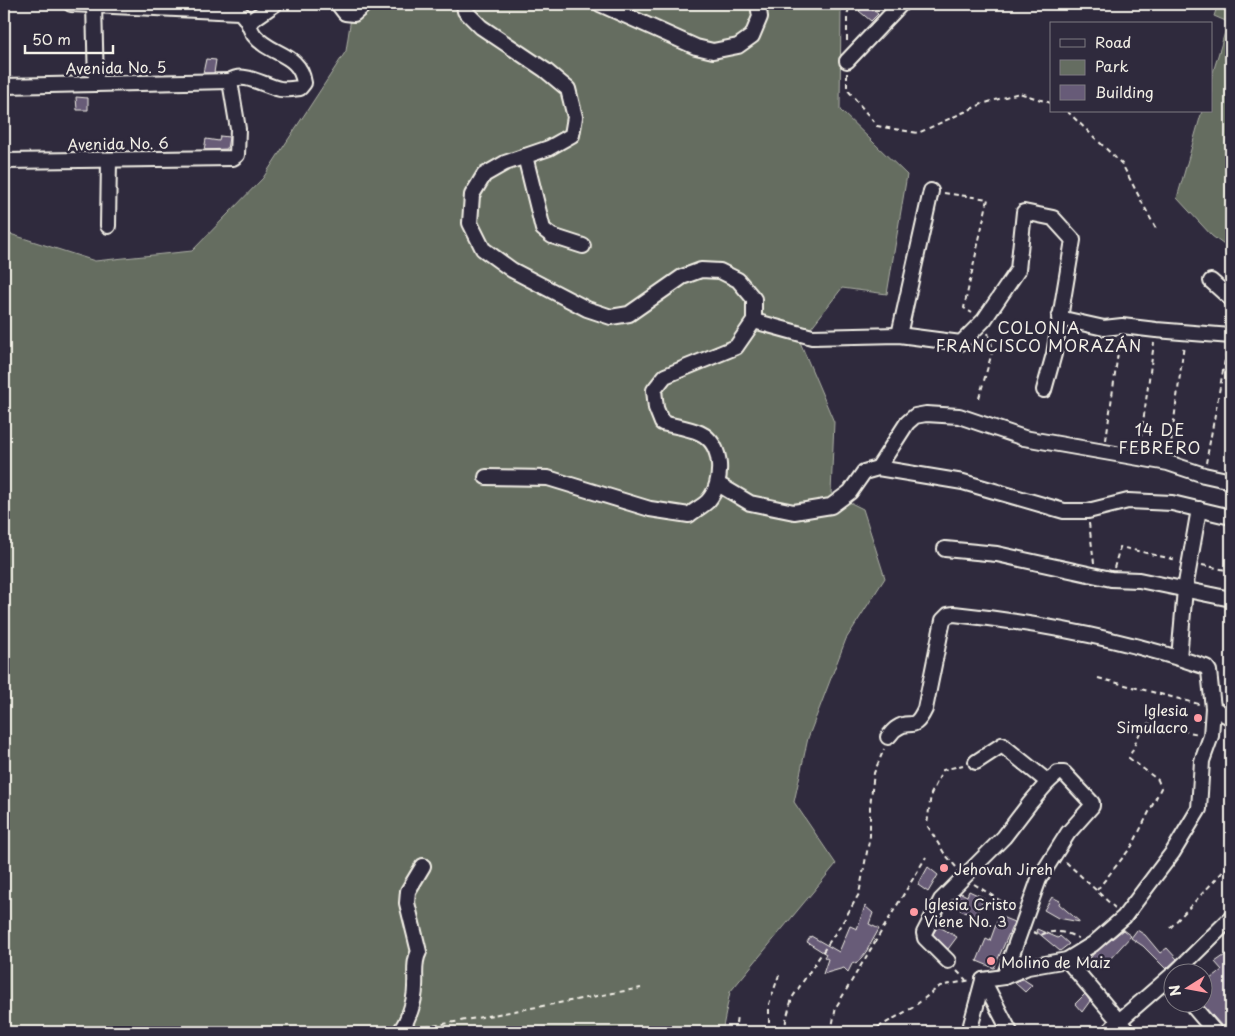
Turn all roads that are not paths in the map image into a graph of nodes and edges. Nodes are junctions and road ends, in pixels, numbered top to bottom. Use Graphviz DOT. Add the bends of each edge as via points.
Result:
graph roads {
  1 [pos="71,4"];
  2 [pos="94,4"];
  3 [pos="274,4"];
  4 [pos="338,4"];
  5 [pos="464,4"];
  6 [pos="600,4"];
  7 [pos="901,4"];
  8 [pos="761,8"];
  9 [pos="358,9"];
  10 [pos="244,17"];
  11 [pos="847,60"];
  12 [pos="230,81"];
  13 [pos="96,84"];
  14 [pos="4,86"];
  15 [pos="525,156"];
  16 [pos="109,160"];
  17 [pos="4,161"];
  18 [pos="931,191"];
  19 [pos="108,226"];
  20 [pos="582,246"];
  21 [pos="1212,281"];
  22 [pos="1231,299"];
  23 [pos="1059,318"];
  24 [pos="754,321"];
  25 [pos="899,334"];
  26 [pos="1230,335"];
  27 [pos="1044,390"];
  28 [pos="878,468"];
  29 [pos="486,477"];
  30 [pos="1231,481"];
  31 [pos="718,484"];
  32 [pos="1199,509"];
  33 [pos="1231,517"];
  34 [pos="945,549"];
  35 [pos="1185,589"];
  36 [pos="1231,598"];
  37 [pos="1179,658"];
  38 [pos="1214,708"];
  39 [pos="1231,718"];
  40 [pos="888,737"];
  41 [pos="976,762"];
  42 [pos="1048,782"];
  43 [pos="423,866"];
  44 [pos="1229,924"];
  45 [pos="1067,960"];
  46 [pos="948,961"];
  47 [pos="1185,964"];
  48 [pos="1004,977"];
  49 [pos="983,980"];
  50 [pos="1162,984"];
  51 [pos="1200,1014"];
  52 [pos="1119,1021"];
  53 [pos="401,1032"];
  54 [pos="969,1032"];
  55 [pos="1010,1032"];
  56 [pos="1108,1032"];
  57 [pos="1128,1032"];
  58 [pos="1215,1032"];
  1 -- 2 [label="street"];
  2 -- 10 [label="street"];
  2 -- 13 [label="street"];
  3 -- 10 [label="street"];
  4 -- 9 [label="street" via="345,13"];
  5 -- 15 [label="street" via="465,11 482,27 568,89 575,116 572,135"];
  6 -- 8 [label="street" via="696,47 713,51 738,46 752,36"];
  7 -- 11 [label="street"];
  10 -- 12 [label="street, Avenida No. 5" via="253,34 266,46 300,66 304,83 300,88 281,89 243,76"];
  12 -- 13 [label="street, Avenida No. 5"];
  12 -- 16 [label="street, Avenida No. 6" via="238,129 237,155 233,158"];
  13 -- 14 [label="street, Avenida No. 5"];
  15 -- 20 [label="street" via="543,229 552,236"];
  15 -- 24 [label="street" via="484,175 472,195 470,222 483,249 512,270 587,309 611,316 629,314 682,277 701,270 720,271 738,280 754,299"];
  16 -- 17 [label="street, Avenida No. 6"];
  16 -- 19 [label="street"];
  18 -- 25 [label="street"];
  21 -- 22 [label="street"];
  23 -- 25 [label="street" via="1073,240 1053,218 1024,212 1018,270 984,320 961,343"];
  23 -- 26 [label="street" via="1104,328 1122,326"];
  23 -- 27 [label="street"];
  24 -- 25 [label="street" via="812,337"];
  24 -- 31 [label="street" via="736,347 665,376 654,390 662,423 701,433 715,447"];
  28 -- 30 [label="street" via="907,422 926,414 959,416 1024,438 1168,463"];
  28 -- 31 [label="street" via="864,472 850,492 831,506 794,512 750,503"];
  28 -- 32 [label="street" via="963,482 1064,511 1088,511 1128,501 1172,503"];
  29 -- 31 [label="street" via="548,478 650,509 689,515 708,500"];
  32 -- 33 [label="street"];
  32 -- 35 [label="street"];
  34 -- 35 [label="street" via="997,554 1095,576"];
  35 -- 36 [label="street"];
  35 -- 37 [label="street"];
  37 -- 38 [label="street" via="1209,671"];
  37 -- 40 [label="street" via="1095,635 1006,619 948,615 943,620 925,709 914,725 897,728"];
  38 -- 39 [label="street"];
  38 -- 45 [label="street" via="1211,736 1202,761 1199,808 1172,852 1124,917"];
  41 -- 42 [label="street" via="1002,745"];
  42 -- 46 [label="street" via="1004,837 941,900 924,933"];
  42 -- 48 [label="street" via="1058,773 1064,773 1092,803 1091,809 1068,833 1039,879"];
  43 -- 53 [label="street" via="408,891 406,903 419,952 415,958 415,990 410,1013"];
  44 -- 47 [label="street"];
  45 -- 48 [label="street" via="1028,966"];
  45 -- 52 [label="street"];
  48 -- 49 [label="street"];
  49 -- 54 [label="street"];
  49 -- 55 [label="street"];
  50 -- 52 [label="street"];
  51 -- 58 [label="street"];
  52 -- 56 [label="street"];
  52 -- 57 [label="street"];
}
